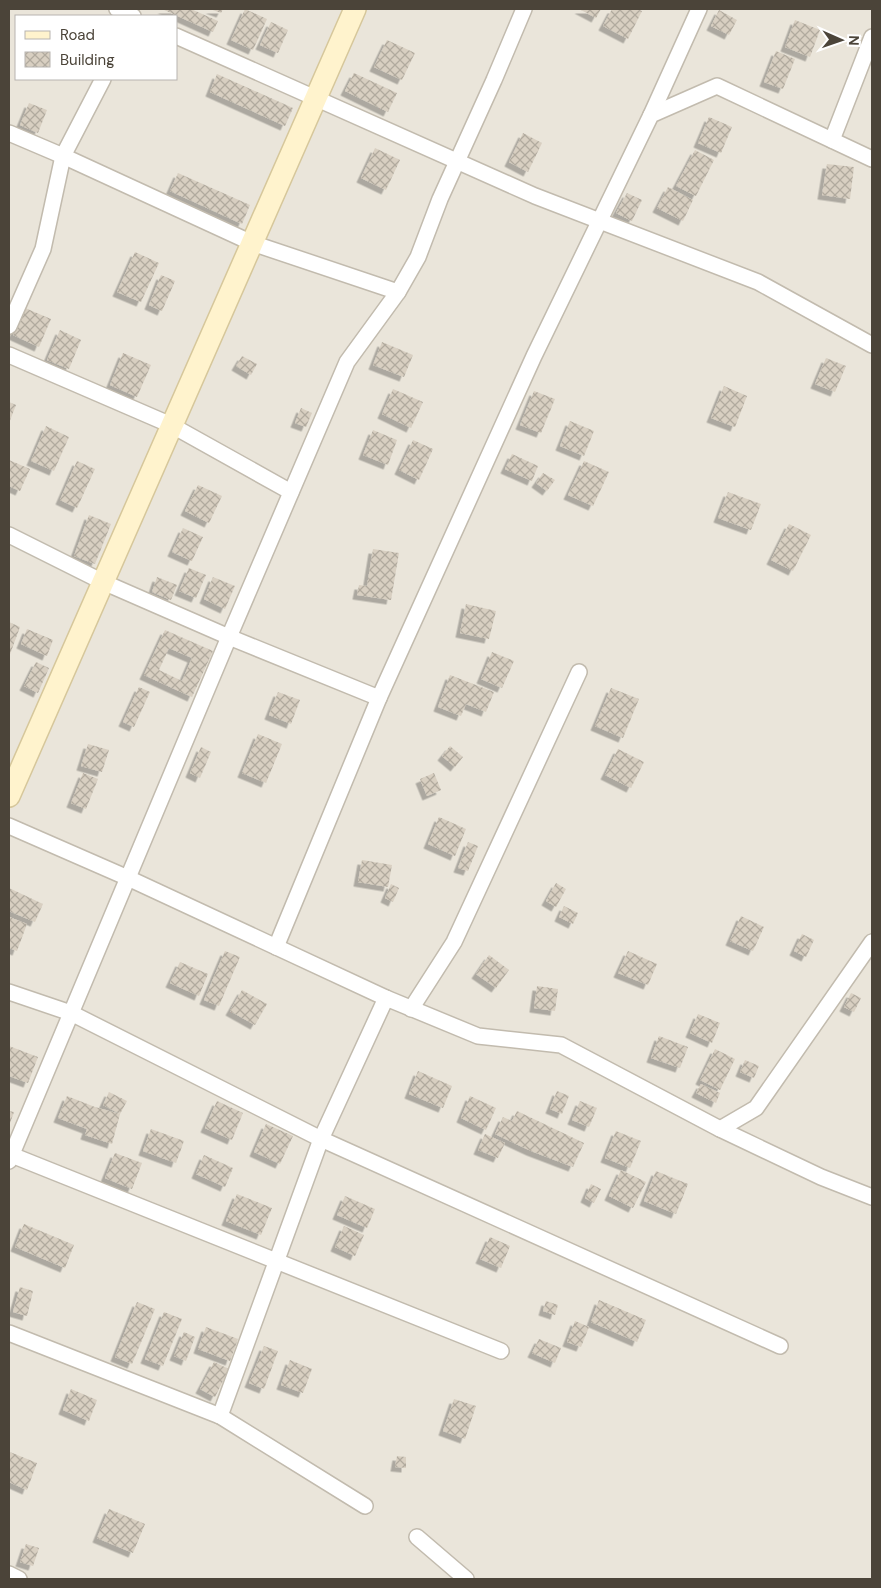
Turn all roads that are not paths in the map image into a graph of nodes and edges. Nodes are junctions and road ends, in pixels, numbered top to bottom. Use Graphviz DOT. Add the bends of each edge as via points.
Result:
graph roads {
  1 [pos="117,9"];
  2 [pos="355,9"];
  3 [pos="524,9"];
  4 [pos="699,9"];
  5 [pos="131,15"];
  6 [pos="178,37"];
  7 [pos="872,37"];
  8 [pos="102,80"];
  9 [pos="316,98"];
  10 [pos="651,115"];
  11 [pos="9,133"];
  12 [pos="832,140"];
  13 [pos="63,156"];
  14 [pos="872,159"];
  15 [pos="458,160"];
  16 [pos="600,221"];
  17 [pos="252,243"];
  18 [pos="398,292"];
  19 [pos="9,326"];
  20 [pos="872,345"];
  21 [pos="9,355"];
  22 [pos="171,425"];
  23 [pos="291,492"];
  24 [pos="9,535"];
  25 [pos="103,582"];
  26 [pos="229,637"];
  27 [pos="579,672"];
  28 [pos="379,698"];
  29 [pos="9,796"];
  30 [pos="9,826"];
  31 [pos="128,878"];
  32 [pos="872,942"];
  33 [pos="276,947"];
  34 [pos="9,992"];
  35 [pos="386,998"];
  36 [pos="411,1009"];
  37 [pos="71,1013"];
  38 [pos="720,1129"];
  39 [pos="322,1139"];
  40 [pos="10,1157"];
  41 [pos="872,1197"];
  42 [pos="277,1260"];
  43 [pos="9,1333"];
  44 [pos="780,1346"];
  45 [pos="501,1351"];
  46 [pos="220,1416"];
  47 [pos="365,1506"];
  48 [pos="417,1537"];
  49 [pos="9,1574"];
  50 [pos="18,1579"];
  51 [pos="466,1579"];
  1 -- 5 [label="street"];
  2 -- 9 [label="street"];
  3 -- 15 [label="street"];
  4 -- 10 [label="street"];
  6 -- 9 [label="street"];
  7 -- 12 [label="street"];
  8 -- 13 [label="street"];
  9 -- 15 [label="street"];
  9 -- 17 [label="street"];
  10 -- 12 [label="street" via="717,86"];
  10 -- 16 [label="street"];
  11 -- 13 [label="street"];
  12 -- 14 [label="street"];
  13 -- 17 [label="street"];
  13 -- 19 [label="street" via="44,249"];
  15 -- 16 [label="street"];
  15 -- 18 [label="street" via="418,257"];
  16 -- 20 [label="street" via="758,282"];
  16 -- 28 [label="street" via="534,356"];
  17 -- 18 [label="street"];
  17 -- 22 [label="street"];
  18 -- 23 [label="street" via="347,362"];
  21 -- 22 [label="street"];
  22 -- 23 [label="street"];
  22 -- 25 [label="street"];
  23 -- 26 [label="street"];
  24 -- 25 [label="street"];
  25 -- 26 [label="street"];
  25 -- 29 [label="street"];
  26 -- 28 [label="street"];
  26 -- 31 [label="street"];
  27 -- 36 [label="street" via="454,942"];
  28 -- 33 [label="street"];
  30 -- 31 [label="street"];
  31 -- 33 [label="street"];
  31 -- 37 [label="street"];
  32 -- 38 [label="street" via="756,1108"];
  33 -- 35 [label="street"];
  34 -- 37 [label="street"];
  35 -- 36 [label="street"];
  35 -- 39 [label="street"];
  36 -- 38 [label="street" via="478,1036 561,1045"];
  37 -- 39 [label="street"];
  37 -- 40 [label="street"];
  38 -- 41 [label="street" via="821,1177"];
  39 -- 42 [label="street"];
  39 -- 44 [label="street"];
  40 -- 42 [label="street"];
  42 -- 45 [label="street"];
  42 -- 46 [label="street"];
  43 -- 46 [label="street"];
  46 -- 47 [label="street"];
  48 -- 51 [label="street"];
  49 -- 50 [label="street"];
}
